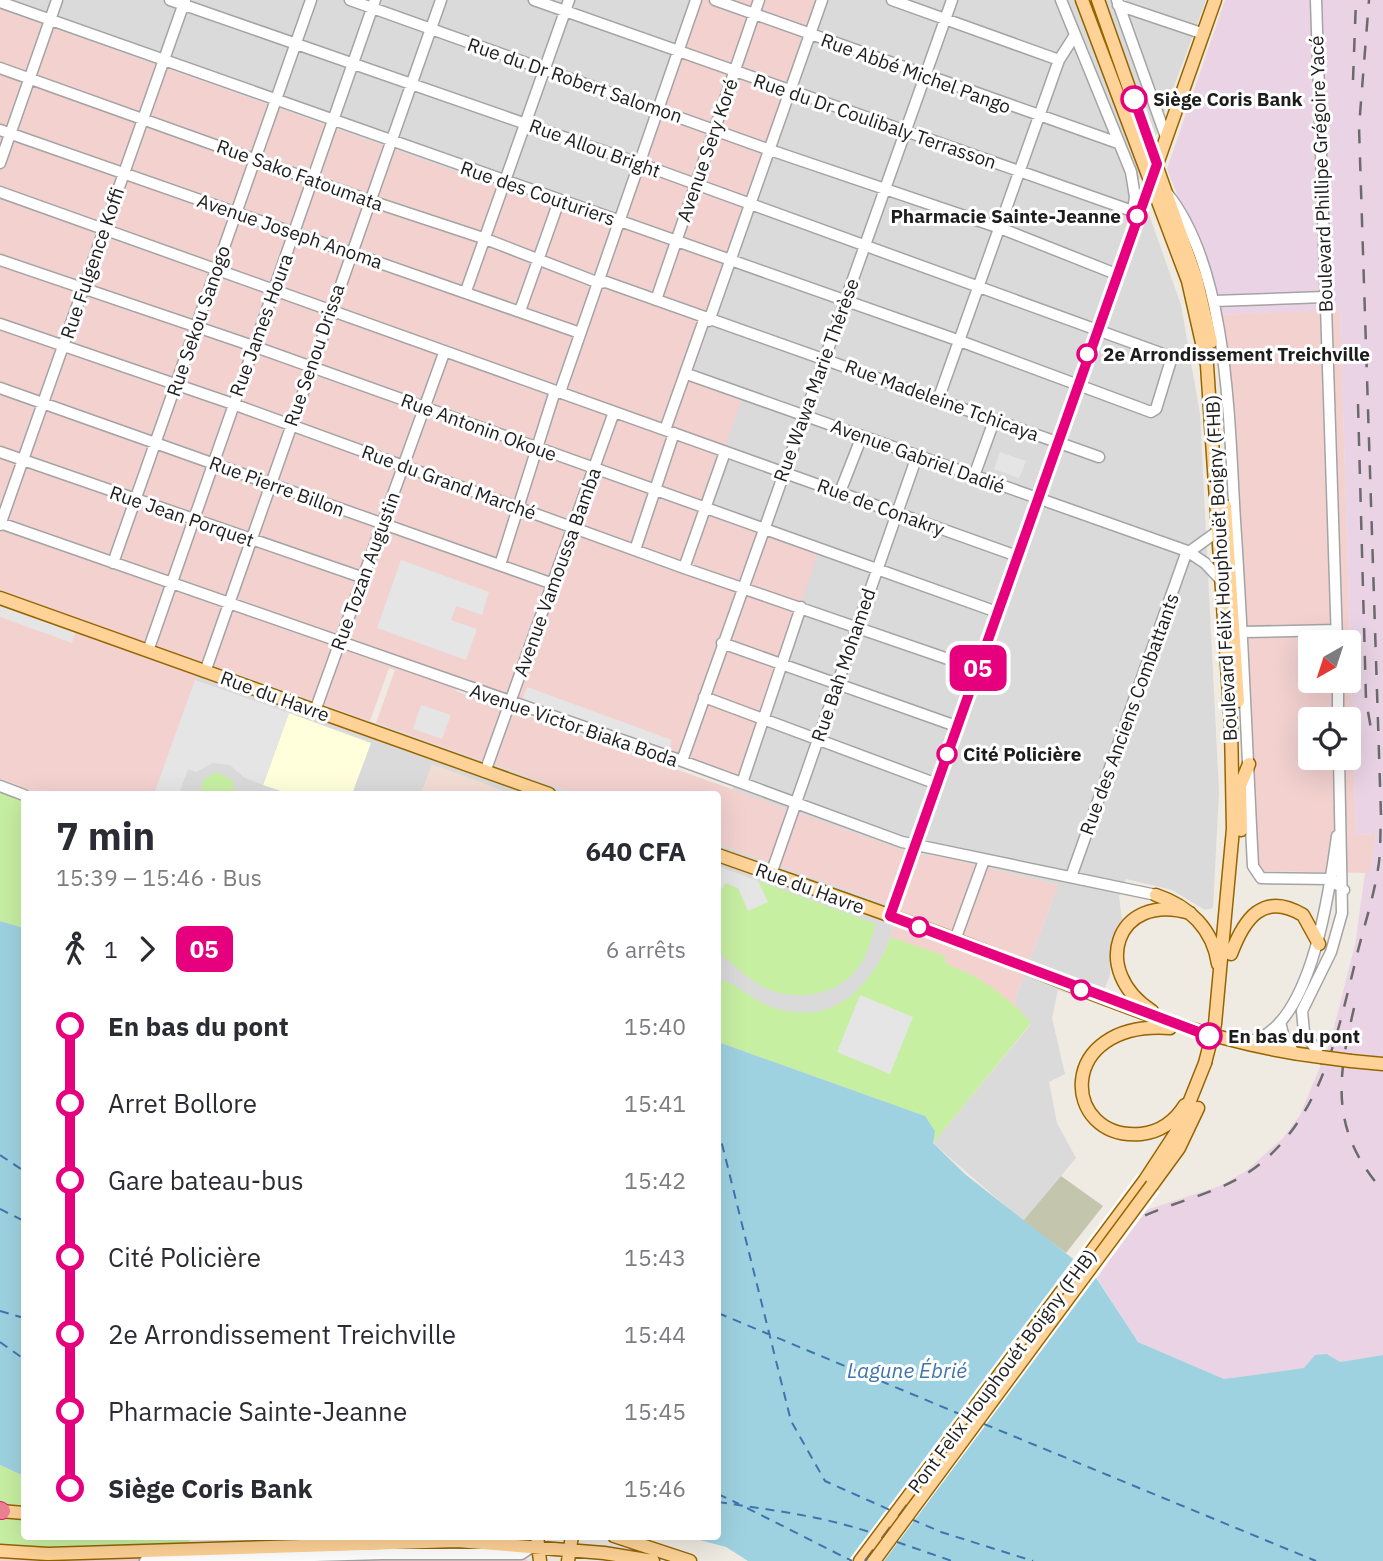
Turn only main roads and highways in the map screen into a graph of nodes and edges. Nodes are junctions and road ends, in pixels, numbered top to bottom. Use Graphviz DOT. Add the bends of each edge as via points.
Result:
graph roads {
  1 [pos="1082,0"];
  2 [pos="1098,0"];
  3 [pos="1215,0"];
  4 [pos="1157,164"];
  5 [pos="1151,180"];
  6 [pos="1217,322"];
  7 [pos="1210,339"];
  8 [pos="0,598"];
  9 [pos="1249,764"];
  10 [pos="1240,786"];
  11 [pos="540,791"];
  12 [pos="721,856"];
  13 [pos="1156,895"];
  14 [pos="1190,913"];
  15 [pos="1319,944"];
  16 [pos="1231,954"];
  17 [pos="1219,989"];
  18 [pos="1218,1025"];
  19 [pos="1186,1029"];
  20 [pos="1209,1064"];
  21 [pos="1383,1064"];
  22 [pos="1197,1088"];
  23 [pos="1148,1183"];
  24 [pos="1,1511"];
  25 [pos="21,1513"];
  26 [pos="195,1540"];
  27 [pos="221,1540"];
  28 [pos="626,1540"];
  29 [pos="536,1544"];
  30 [pos="234,1546"];
  31 [pos="190,1548"];
  32 [pos="0,1551"];
  33 [pos="48,1554"];
  34 [pos="569,1556"];
  35 [pos="0,1559"];
  36 [pos="540,1561"];
  37 [pos="653,1561"];
  38 [pos="690,1561"];
  39 [pos="860,1561"];
  40 [pos="874,1561"];
  1 -- 5 [label="main road, Boulevard Félix Houphouët Boigny (FHB)"];
  2 -- 4 [label="main road, Boulevard Félix Houphouët Boigny (FHB)"];
  3 -- 4 [label="main road"];
  4 -- 5 [label="main road"];
  4 -- 7 [label="main road, Boulevard Félix Houphouët Boigny (FHB)" via="1196,278"];
  5 -- 17 [label="main road, Boulevard Félix Houphouët Boigny (FHB)" via="1188,281 1207,365 1231,725 1233,829"];
  6 -- 7 [label="main road"];
  7 -- 10 [label="main road, Boulevard Félix Houphouët Boigny (FHB)" via="1219,396"];
  8 -- 11 [label="main road, Rue du Havre"];
  9 -- 10 [label="main road"];
  10 -- 16 [label="main road, Boulevard Félix Houphouët Boigny (FHB)"];
  12 -- 19 [label="main road, Rue du Havre"];
  13 -- 14 [label="main road"];
  14 -- 17 [label="main road" via="1216,950"];
  14 -- 19 [label="main road" via="1164,907 1139,915 1124,930 1116,950 1118,972 1130,993 1145,1007"];
  15 -- 16 [label="main road" via="1303,915 1277,906 1246,921"];
  16 -- 18 [label="main road"];
  17 -- 18 [label="main road"];
  18 -- 20 [label="main road, bridge"];
  19 -- 21 [label="main road, Rue du Havre, bridge" via="1233,1043"];
  19 -- 22 [label="main road" via="1137,1029 1110,1038 1088,1060 1083,1098 1089,1111 1108,1128 1140,1134 1164,1126"];
  20 -- 22 [label="main road"];
  20 -- 23 [label="main road" via="1189,1128"];
  22 -- 23 [label="main road"];
  23 -- 39 [label="main road, Pont Felix Houphouét Boigny (FHB)"];
  23 -- 40 [label="main road, Pont Felix Houphouét Boigny (FHB), bridge"];
  24 -- 25 [label="main road"];
  26 -- 31 [label="main road"];
  27 -- 30 [label="main road"];
  28 -- 38 [label="main road"];
  29 -- 30 [label="main road" via="457,1541 292,1551"];
  29 -- 34 [label="main road"];
  29 -- 36 [label="main road"];
  30 -- 31 [label="main road"];
  31 -- 33 [label="main road"];
  32 -- 33 [label="main road"];
  33 -- 35 [label="main road"];
  34 -- 37 [label="main road"];
}
